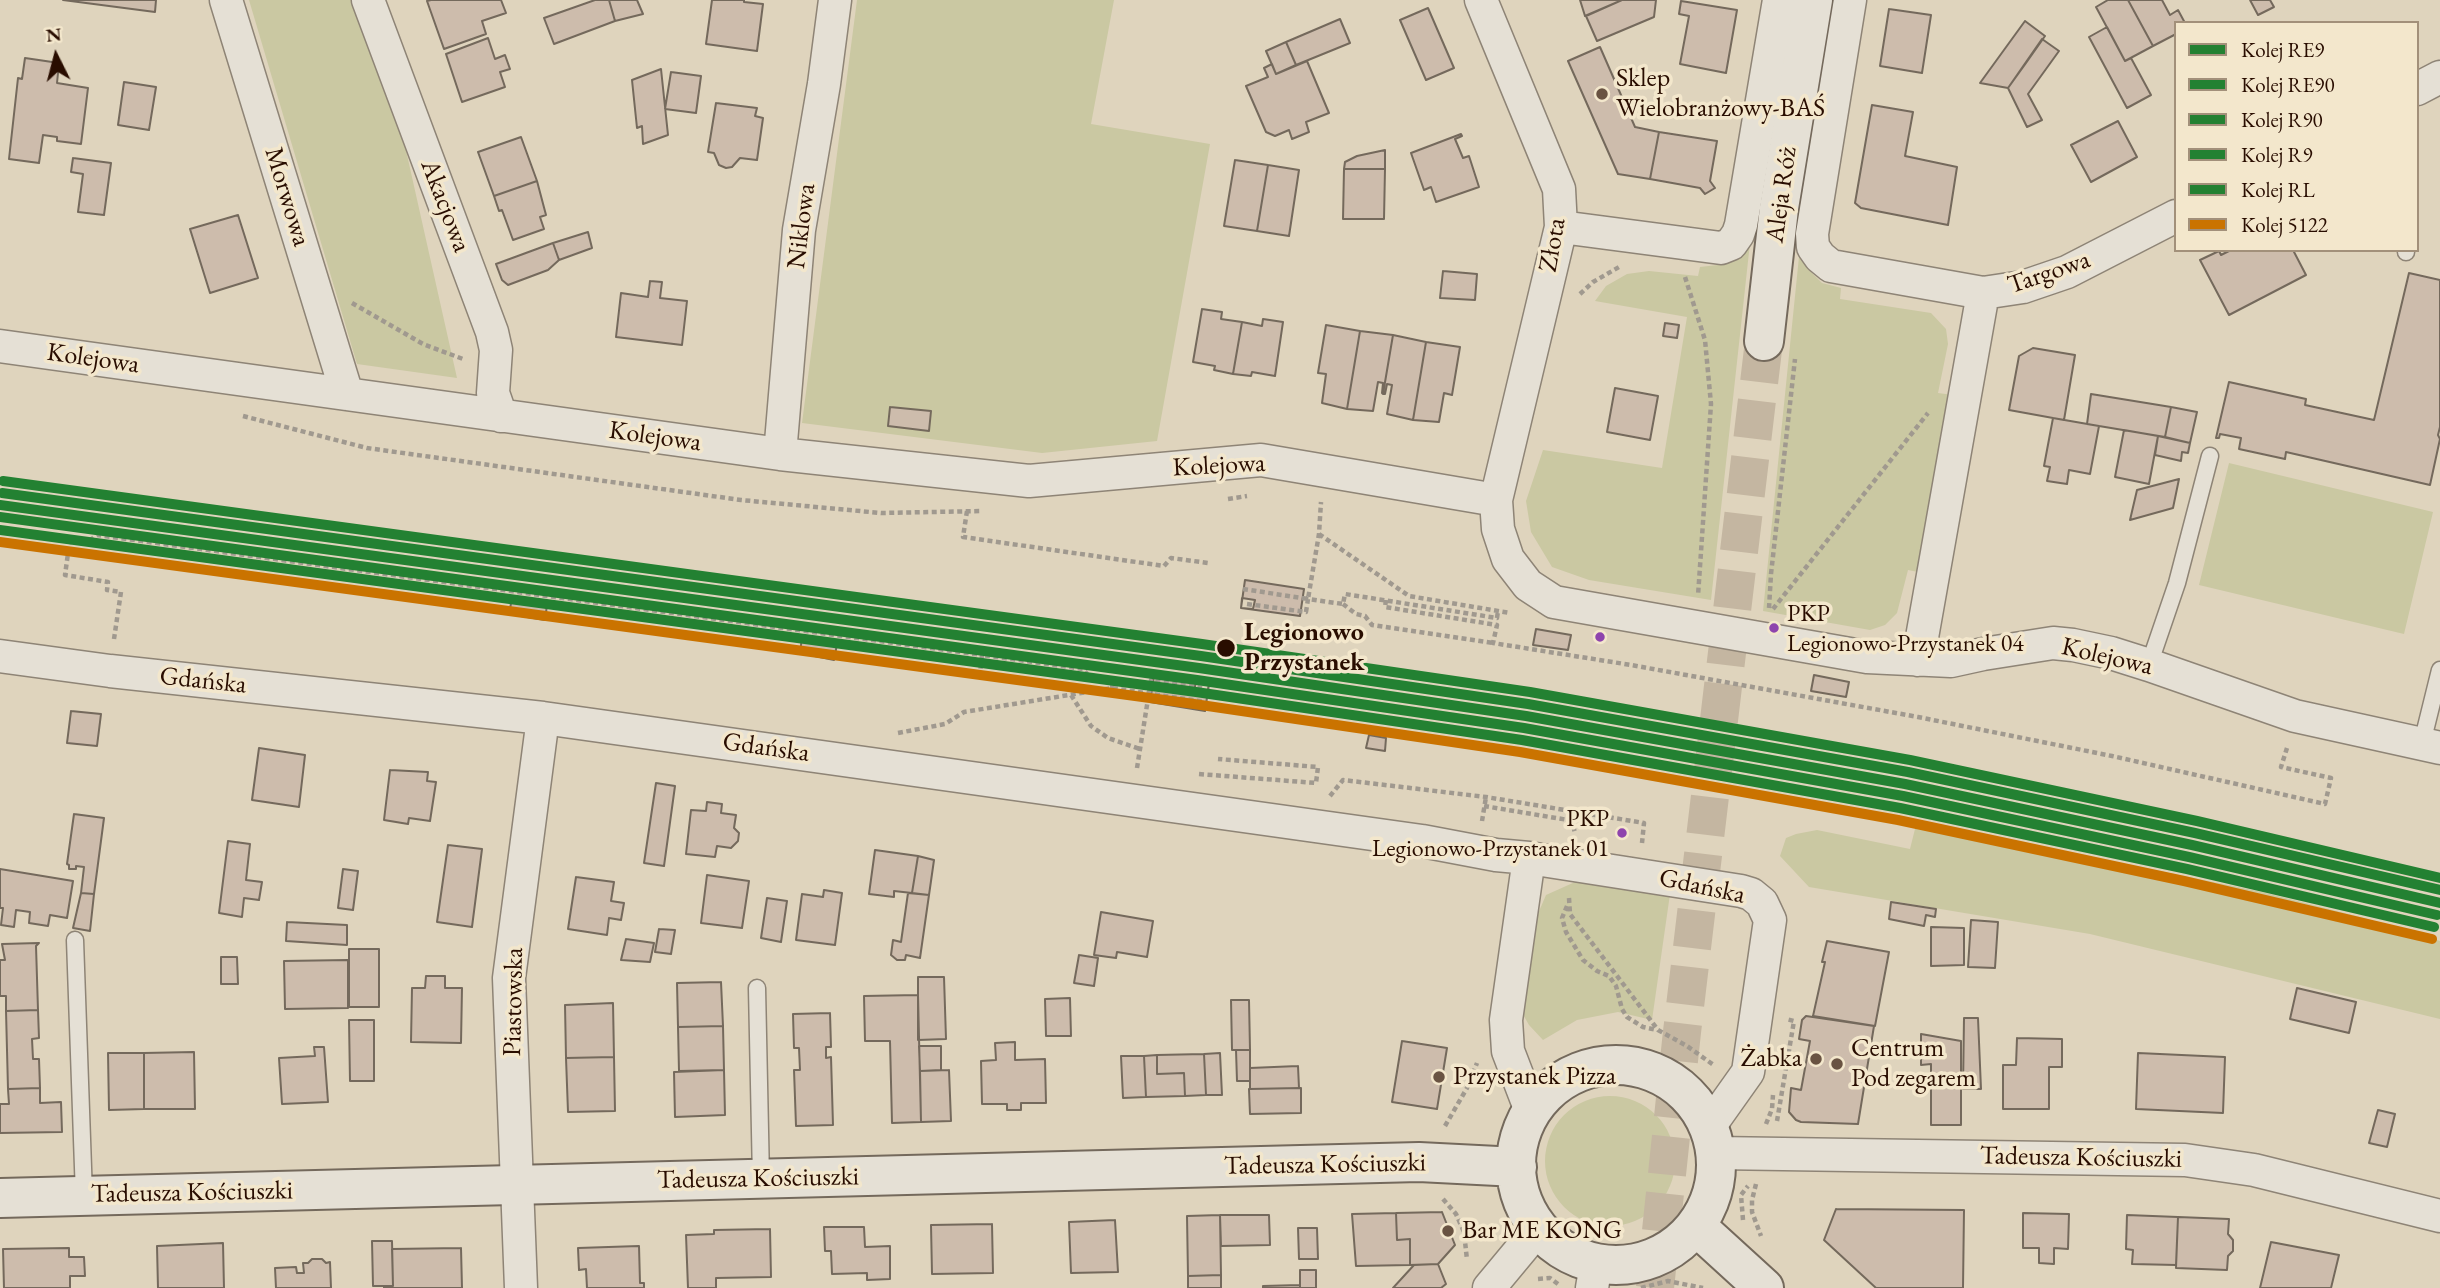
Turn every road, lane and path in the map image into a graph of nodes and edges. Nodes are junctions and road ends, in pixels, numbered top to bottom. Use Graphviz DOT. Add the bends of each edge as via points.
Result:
graph roads {
  1 [pos="226,0"];
  2 [pos="368,0"];
  3 [pos="835,0"];
  4 [pos="1482,0"];
  5 [pos="1779,0"];
  6 [pos="1813,0"];
  7 [pos="1850,0"];
  8 [pos="2440,77"];
  9 [pos="2419,88"];
  10 [pos="2174,217"];
  11 [pos="1561,227"];
  12 [pos="1830,267"];
  13 [pos="1682,269"];
  14 [pos="312,280"];
  15 [pos="1593,282"];
  16 [pos="1983,293"];
  17 [pos="1575,298"];
  18 [pos="1776,336"];
  19 [pos="0,346"];
  20 [pos="493,370"];
  21 [pos="347,394"];
  22 [pos="1935,404"];
  23 [pos="501,416"];
  24 [pos="780,454"];
  25 [pos="2210,456"];
  26 [pos="1322,499"];
  27 [pos="1496,500"];
  28 [pos="967,512"];
  29 [pos="1319,534"];
  30 [pos="1208,563"];
  31 [pos="1243,589"];
  32 [pos="1308,599"];
  33 [pos="1386,600"];
  34 [pos="1247,604"];
  35 [pos="1343,604"];
  36 [pos="1698,604"];
  37 [pos="1493,643"];
  38 [pos="982,655"];
  39 [pos="0,656"];
  40 [pos="1918,660"];
  41 [pos="2149,665"];
  42 [pos="2440,670"];
  43 [pos="110,671"];
  44 [pos="1112,688"];
  45 [pos="1202,688"];
  46 [pos="1149,693"];
  47 [pos="1071,695"];
  48 [pos="1206,702"];
  49 [pos="543,718"];
  50 [pos="896,734"];
  51 [pos="2431,746"];
  52 [pos="2286,748"];
  53 [pos="1218,759"];
  54 [pos="1138,768"];
  55 [pos="1149,769"];
  56 [pos="1199,774"];
  57 [pos="1329,797"];
  58 [pos="1486,797"];
  59 [pos="1484,806"];
  60 [pos="1480,829"];
  61 [pos="1575,841"];
  62 [pos="1653,846"];
  63 [pos="1529,858"];
  64 [pos="1570,889"];
  65 [pos="1568,904"];
  66 [pos="75,940"];
  67 [pos="757,988"];
  68 [pos="1777,1017"];
  69 [pos="1658,1030"];
  70 [pos="1478,1060"];
  71 [pos="1723,1067"];
  72 [pos="1775,1088"];
  73 [pos="1531,1111"];
  74 [pos="1765,1130"];
  75 [pos="1775,1131"];
  76 [pos="1440,1133"];
  77 [pos="1713,1140"];
  78 [pos="1517,1167"];
  79 [pos="761,1179"];
  80 [pos="1758,1180"];
  81 [pos="519,1185"];
  82 [pos="85,1196"];
  83 [pos="0,1198"];
  84 [pos="2440,1216"];
  85 [pos="1696,1226"];
  86 [pos="1538,1229"];
  87 [pos="1761,1244"];
  88 [pos="1594,1276"];
  89 [pos="521,1288"];
  90 [pos="1489,1288"];
  91 [pos="1641,1288"];
  92 [pos="1703,1288"];
  93 [pos="1764,1288"];
  1 -- 14 [label="street, Morwowa"];
  2 -- 20 [label="street, Akacjowa" via="492,332 496,350"];
  3 -- 24 [label="street, Niklowa" via="799,230"];
  4 -- 11 [label="street, Złota" via="1559,190"];
  5 -- 11 [label="street, Aleja Róż" via="1741,225 1731,244 1721,248"];
  6 -- 18 [label="street, Aleja Róż" via="1781,196"];
  7 -- 12 [label="street, Aleja Róż" via="1812,234 1813,247"];
  8 -- 9 [label="street"];
  10 -- 16 [label="street, Targowa" via="2067,272 2023,288"];
  11 -- 27 [label="street, Złota"];
  12 -- 16 [label="street, Targowa"];
  13 -- 36 [label="path" via="1705,340 1711,404"];
  14 -- 20 [label="path" via="423,344"];
  14 -- 21 [label="street, Morwowa"];
  15 -- 17 [label="path"];
  16 -- 40 [label="street"];
  18 -- 22 [label="path" via="1769,616"];
  19 -- 21 [label="street, Kolejowa"];
  20 -- 23 [label="street, Akacjowa" via="493,393"];
  21 -- 23 [label="street, Kolejowa"];
  23 -- 24 [label="street, Kolejowa"];
  24 -- 27 [label="street, Kolejowa" via="1029,481 1261,460"];
  25 -- 41 [label="lane" via="2177,583"];
  26 -- 29 [label="path"];
  27 -- 40 [label="street, Kolejowa" via="1498,530 1508,559 1528,585 1554,601 1867,657"];
  28 -- 30 [label="path" via="963,537 1164,566 1171,558"];
  29 -- 32 [label="path"];
  29 -- 33 [label="path" via="1409,596 1498,611 1497,618"];
  31 -- 32 [label="path"];
  32 -- 34 [label="path" via="1306,612"];
  32 -- 35 [label="path"];
  33 -- 35 [label="path" via="1345,594"];
  33 -- 37 [label="path" via="1385,607 1497,625"];
  35 -- 37 [label="path" via="1373,625"];
  37 -- 52 [label="path" via="1905,714 2325,804 2331,778 2281,767"];
  38 -- 43 [label="path" via="97,534 88,542 70,539 65,575 108,582 107,590 121,592"];
  38 -- 44 [label="path" via="1083,668 1088,675 1113,679"];
  38 -- 47 [label="path" via="980,673 1072,687"];
  39 -- 43 [label="street, Gdańska"];
  40 -- 41 [label="street, Kolejowa" via="1951,661 2053,643"];
  41 -- 51 [label="street, Kolejowa" via="2295,716"];
  42 -- 51 [label="lane"];
  43 -- 49 [label="street, Gdańska"];
  44 -- 46 [label="path"];
  44 -- 47 [label="path"];
  45 -- 46 [label="path" via="1152,680"];
  46 -- 47 [label="path" via="1141,747 1108,738 1091,726"];
  46 -- 48 [label="path"];
  47 -- 50 [label="path" via="964,712 944,724"];
  49 -- 63 [label="street, Gdańska" via="852,770"];
  49 -- 81 [label="street, Piastowska" via="509,978"];
  53 -- 56 [label="path" via="1318,767 1316,783"];
  54 -- 55 [label="path"];
  57 -- 58 [label="path" via="1343,780"];
  58 -- 59 [label="path"];
  58 -- 62 [label="path" via="1644,823 1642,844"];
  59 -- 60 [label="path"];
  59 -- 61 [label="path" via="1568,820"];
  63 -- 73 [label="street" via="1506,1020 1508,1051"];
  63 -- 77 [label="street, Gdańska" via="1741,891 1762,903 1770,920 1748,1072"];
  64 -- 65 [label="path"];
  65 -- 69 [label="path" via="1570,914"];
  65 -- 69 [label="path" via="1562,918 1583,960 1609,976 1627,1017"];
  66 -- 82 [label="lane"];
  67 -- 79 [label="lane"];
  68 -- 75 [label="path" via="1794,1021"];
  69 -- 71 [label="path"];
  70 -- 76 [label="path"];
  72 -- 74 [label="path"];
  73 -- 77 [label="street" via="1562,1080 1603,1065 1628,1066 1665,1077 1684,1091"];
  73 -- 78 [label="street" via="1520,1135"];
  77 -- 84 [label="street, Tadeusza Kościuszki" via="2185,1160 2255,1170"];
  77 -- 85 [label="street" via="1714,1189"];
  78 -- 79 [label="street, Tadeusza Kościuszki" via="1419,1161"];
  78 -- 86 [label="street" via="1520,1195"];
  79 -- 81 [label="street, Tadeusza Kościuszki"];
  80 -- 87 [label="path" via="1752,1212"];
  81 -- 82 [label="street, Tadeusza Kościuszki"];
  81 -- 89 [label="street, Piastowska"];
  82 -- 83 [label="street, Tadeusza Kościuszki"];
  85 -- 88 [label="street" via="1654,1259 1622,1263"];
  85 -- 93 [label="street"];
  86 -- 88 [label="street"];
  86 -- 90 [label="street"];
  91 -- 92 [label="path" via="1668,1281"];
}
